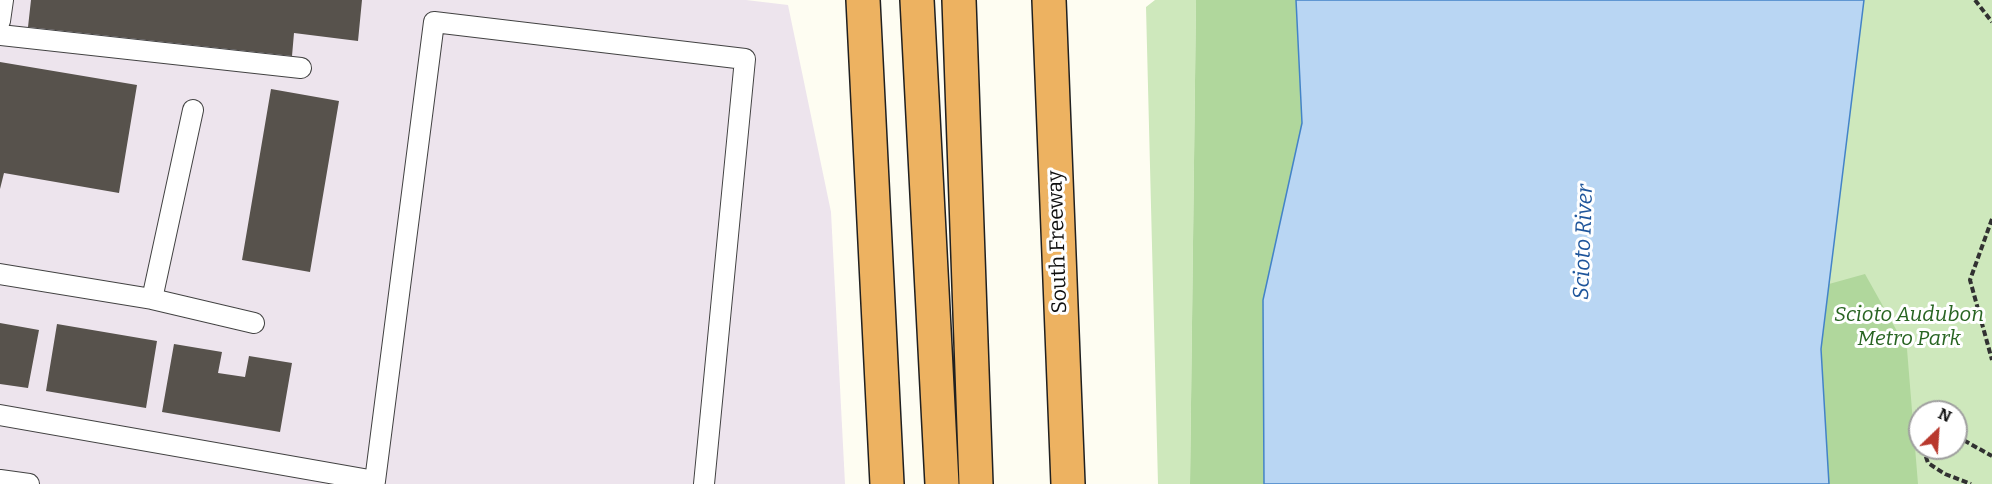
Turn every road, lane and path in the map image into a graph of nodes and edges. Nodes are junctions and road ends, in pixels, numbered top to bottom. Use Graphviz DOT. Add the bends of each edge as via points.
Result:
graph roads {
  1 [pos="3,0"];
  2 [pos="863,0"];
  3 [pos="917,0"];
  4 [pos="959,0"];
  5 [pos="1049,0"];
  6 [pos="1063,0"];
  7 [pos="1975,0"];
  8 [pos="0,21"];
  9 [pos="1992,22"];
  10 [pos="0,35"];
  11 [pos="301,68"];
  12 [pos="193,110"];
  13 [pos="1057,211"];
  14 [pos="1992,219"];
  15 [pos="0,274"];
  16 [pos="152,299"];
  17 [pos="254,323"];
  18 [pos="1992,360"];
  19 [pos="0,415"];
  20 [pos="1968,443"];
  21 [pos="1992,456"];
  22 [pos="1927,460"];
  23 [pos="0,480"];
  24 [pos="29,484"];
  25 [pos="704,484"];
  26 [pos="887,484"];
  27 [pos="942,484"];
  28 [pos="976,484"];
  29 [pos="1068,484"];
  30 [pos="1971,484"];
  1 -- 8 [label="lane"];
  2 -- 26 [label="highway"];
  3 -- 27 [label="highway"];
  4 -- 28 [label="highway"];
  5 -- 13 [label="highway, South Freeway"];
  6 -- 13 [label="highway"];
  7 -- 9 [label="path"];
  10 -- 11 [label="lane"];
  12 -- 16 [label="lane"];
  13 -- 29 [label="highway, South Freeway"];
  14 -- 18 [label="path" via="1970,280"];
  15 -- 16 [label="lane"];
  16 -- 17 [label="lane"];
  19 -- 25 [label="lane" via="375,481 434,22 745,59"];
  20 -- 21 [label="path"];
  22 -- 30 [label="path" via="1945,474"];
  23 -- 24 [label="lane"];
}
